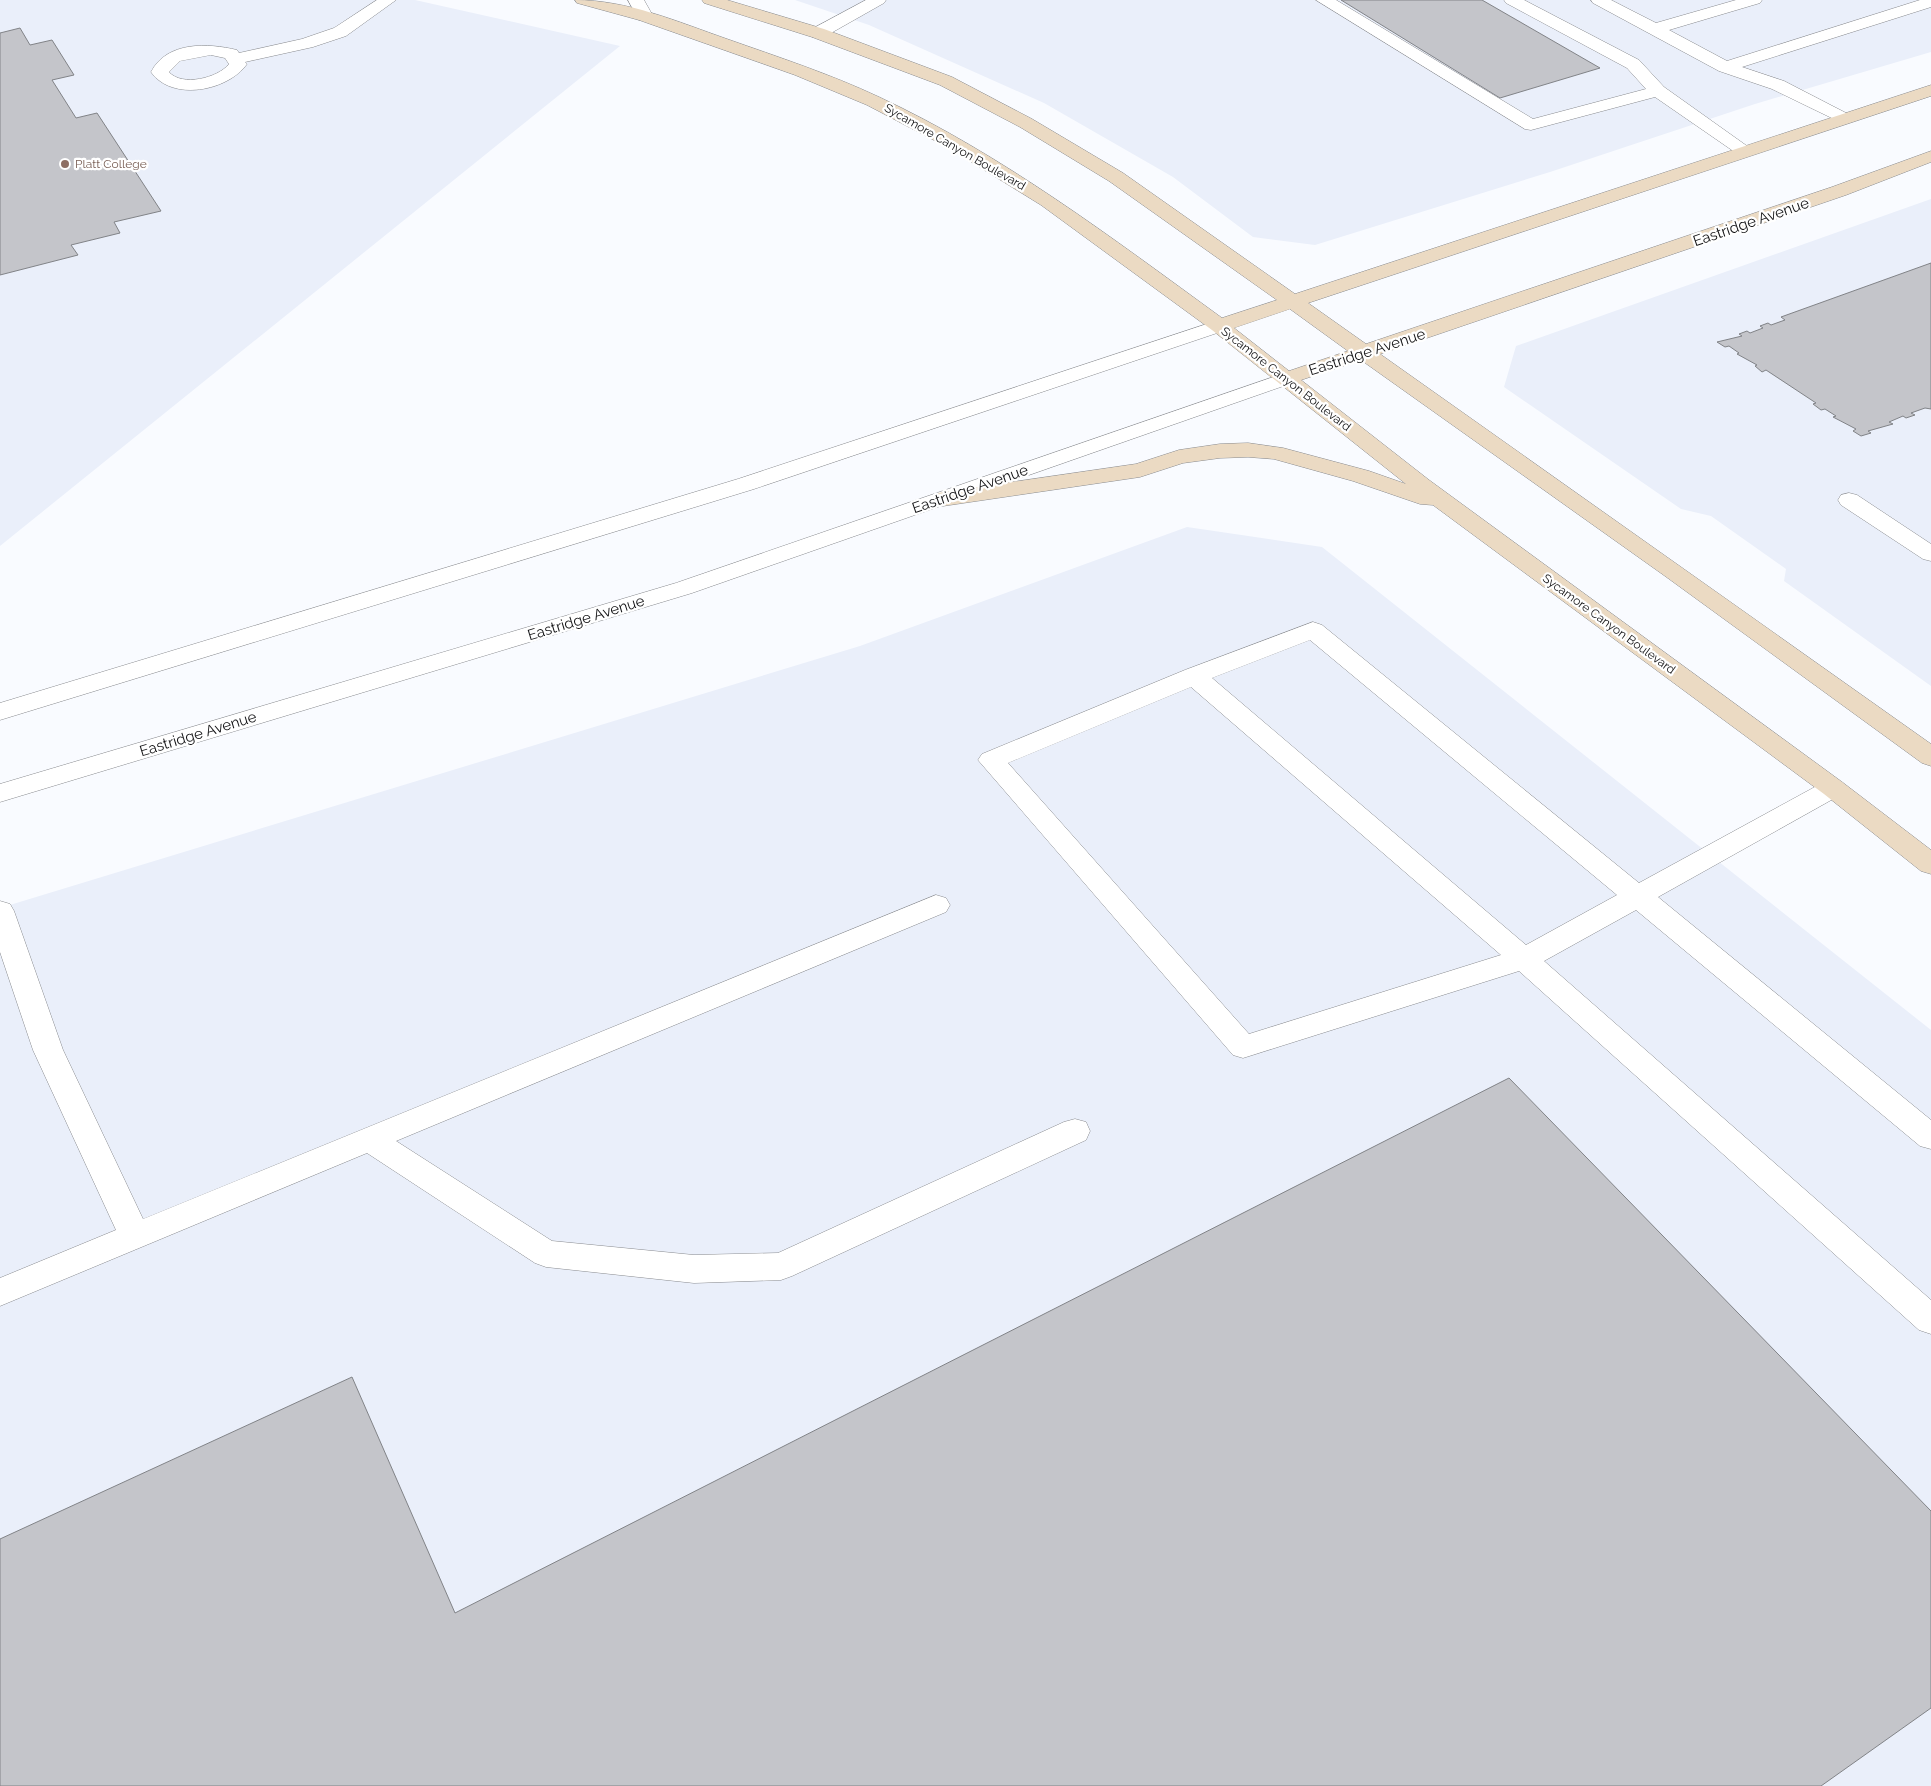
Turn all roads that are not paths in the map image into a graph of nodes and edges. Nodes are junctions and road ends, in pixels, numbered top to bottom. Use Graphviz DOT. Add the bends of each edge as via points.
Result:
graph roads {
  1 [pos="388,0"];
  2 [pos="583,0"];
  3 [pos="636,0"];
  4 [pos="710,0"];
  5 [pos="878,0"];
  6 [pos="1324,0"];
  7 [pos="1512,0"];
  8 [pos="1599,0"];
  9 [pos="1754,0"];
  10 [pos="1931,2"];
  11 [pos="645,16"];
  12 [pos="1655,29"];
  13 [pos="818,33"];
  14 [pos="237,58"];
  15 [pos="1725,67"];
  16 [pos="1931,90"];
  17 [pos="1658,91"];
  18 [pos="1842,118"];
  19 [pos="1745,151"];
  20 [pos="1931,156"];
  21 [pos="1294,302"];
  22 [pos="1219,326"];
  23 [pos="1366,354"];
  24 [pos="1285,379"];
  25 [pos="943,499"];
  26 [pos="1849,500"];
  27 [pos="1448,505"];
  28 [pos="1931,554"];
  29 [pos="1194,676"];
  30 [pos="0,712"];
  31 [pos="1931,757"];
  32 [pos="1833,788"];
  33 [pos="0,793"];
  34 [pos="1931,864"];
  35 [pos="1638,896"];
  36 [pos="936,905"];
  37 [pos="0,911"];
  38 [pos="1524,959"];
  39 [pos="1075,1131"];
  40 [pos="1931,1137"];
  41 [pos="370,1140"];
  42 [pos="134,1236"];
  43 [pos="0,1292"];
  44 [pos="1931,1320"];
  1 -- 14 [label="street" via="340,32 307,43"];
  2 -- 11 [label="main road, Sycamore Canyon Boulevard"];
  3 -- 11 [label="street"];
  4 -- 13 [label="main road"];
  5 -- 13 [label="street"];
  6 -- 17 [label="street" via="1531,126"];
  7 -- 17 [label="street" via="1633,64"];
  8 -- 12 [label="street"];
  9 -- 12 [label="street"];
  10 -- 15 [label="street"];
  11 -- 22 [label="main road, Sycamore Canyon Boulevard" via="801,71 914,121 1048,201"];
  12 -- 15 [label="street"];
  13 -- 21 [label="main road" via="946,81 1026,123 1116,177"];
  15 -- 18 [label="street" via="1778,84"];
  16 -- 18 [label="main road"];
  17 -- 19 [label="street"];
  18 -- 19 [label="main road"];
  19 -- 21 [label="main road"];
  20 -- 23 [label="main road, Eastridge Avenue" via="1839,191"];
  21 -- 22 [label="main road"];
  21 -- 23 [label="main road"];
  22 -- 24 [label="main road, Sycamore Canyon Boulevard"];
  22 -- 30 [label="street" via="746,484"];
  23 -- 24 [label="main road, Eastridge Avenue"];
  23 -- 31 [label="main road"];
  24 -- 25 [label="street, Eastridge Avenue"];
  24 -- 27 [label="main road, Sycamore Canyon Boulevard"];
  25 -- 27 [label="main road" via="1140,470 1179,457 1248,450 1275,453 1361,476"];
  25 -- 33 [label="street, Eastridge Avenue" via="684,588"];
  26 -- 28 [label="street"];
  27 -- 32 [label="main road, Sycamore Canyon Boulevard"];
  29 -- 35 [label="street" via="1313,630"];
  29 -- 38 [label="street"];
  29 -- 38 [label="street" via="992,760 1243,1047"];
  32 -- 34 [label="main road, Sycamore Canyon Boulevard"];
  32 -- 35 [label="street"];
  35 -- 38 [label="street"];
  35 -- 40 [label="street"];
  36 -- 41 [label="street"];
  37 -- 42 [label="street" via="48,1050"];
  38 -- 44 [label="street"];
  39 -- 41 [label="street" via="781,1266 694,1269 546,1254"];
  41 -- 42 [label="street"];
  42 -- 43 [label="street"];
}
